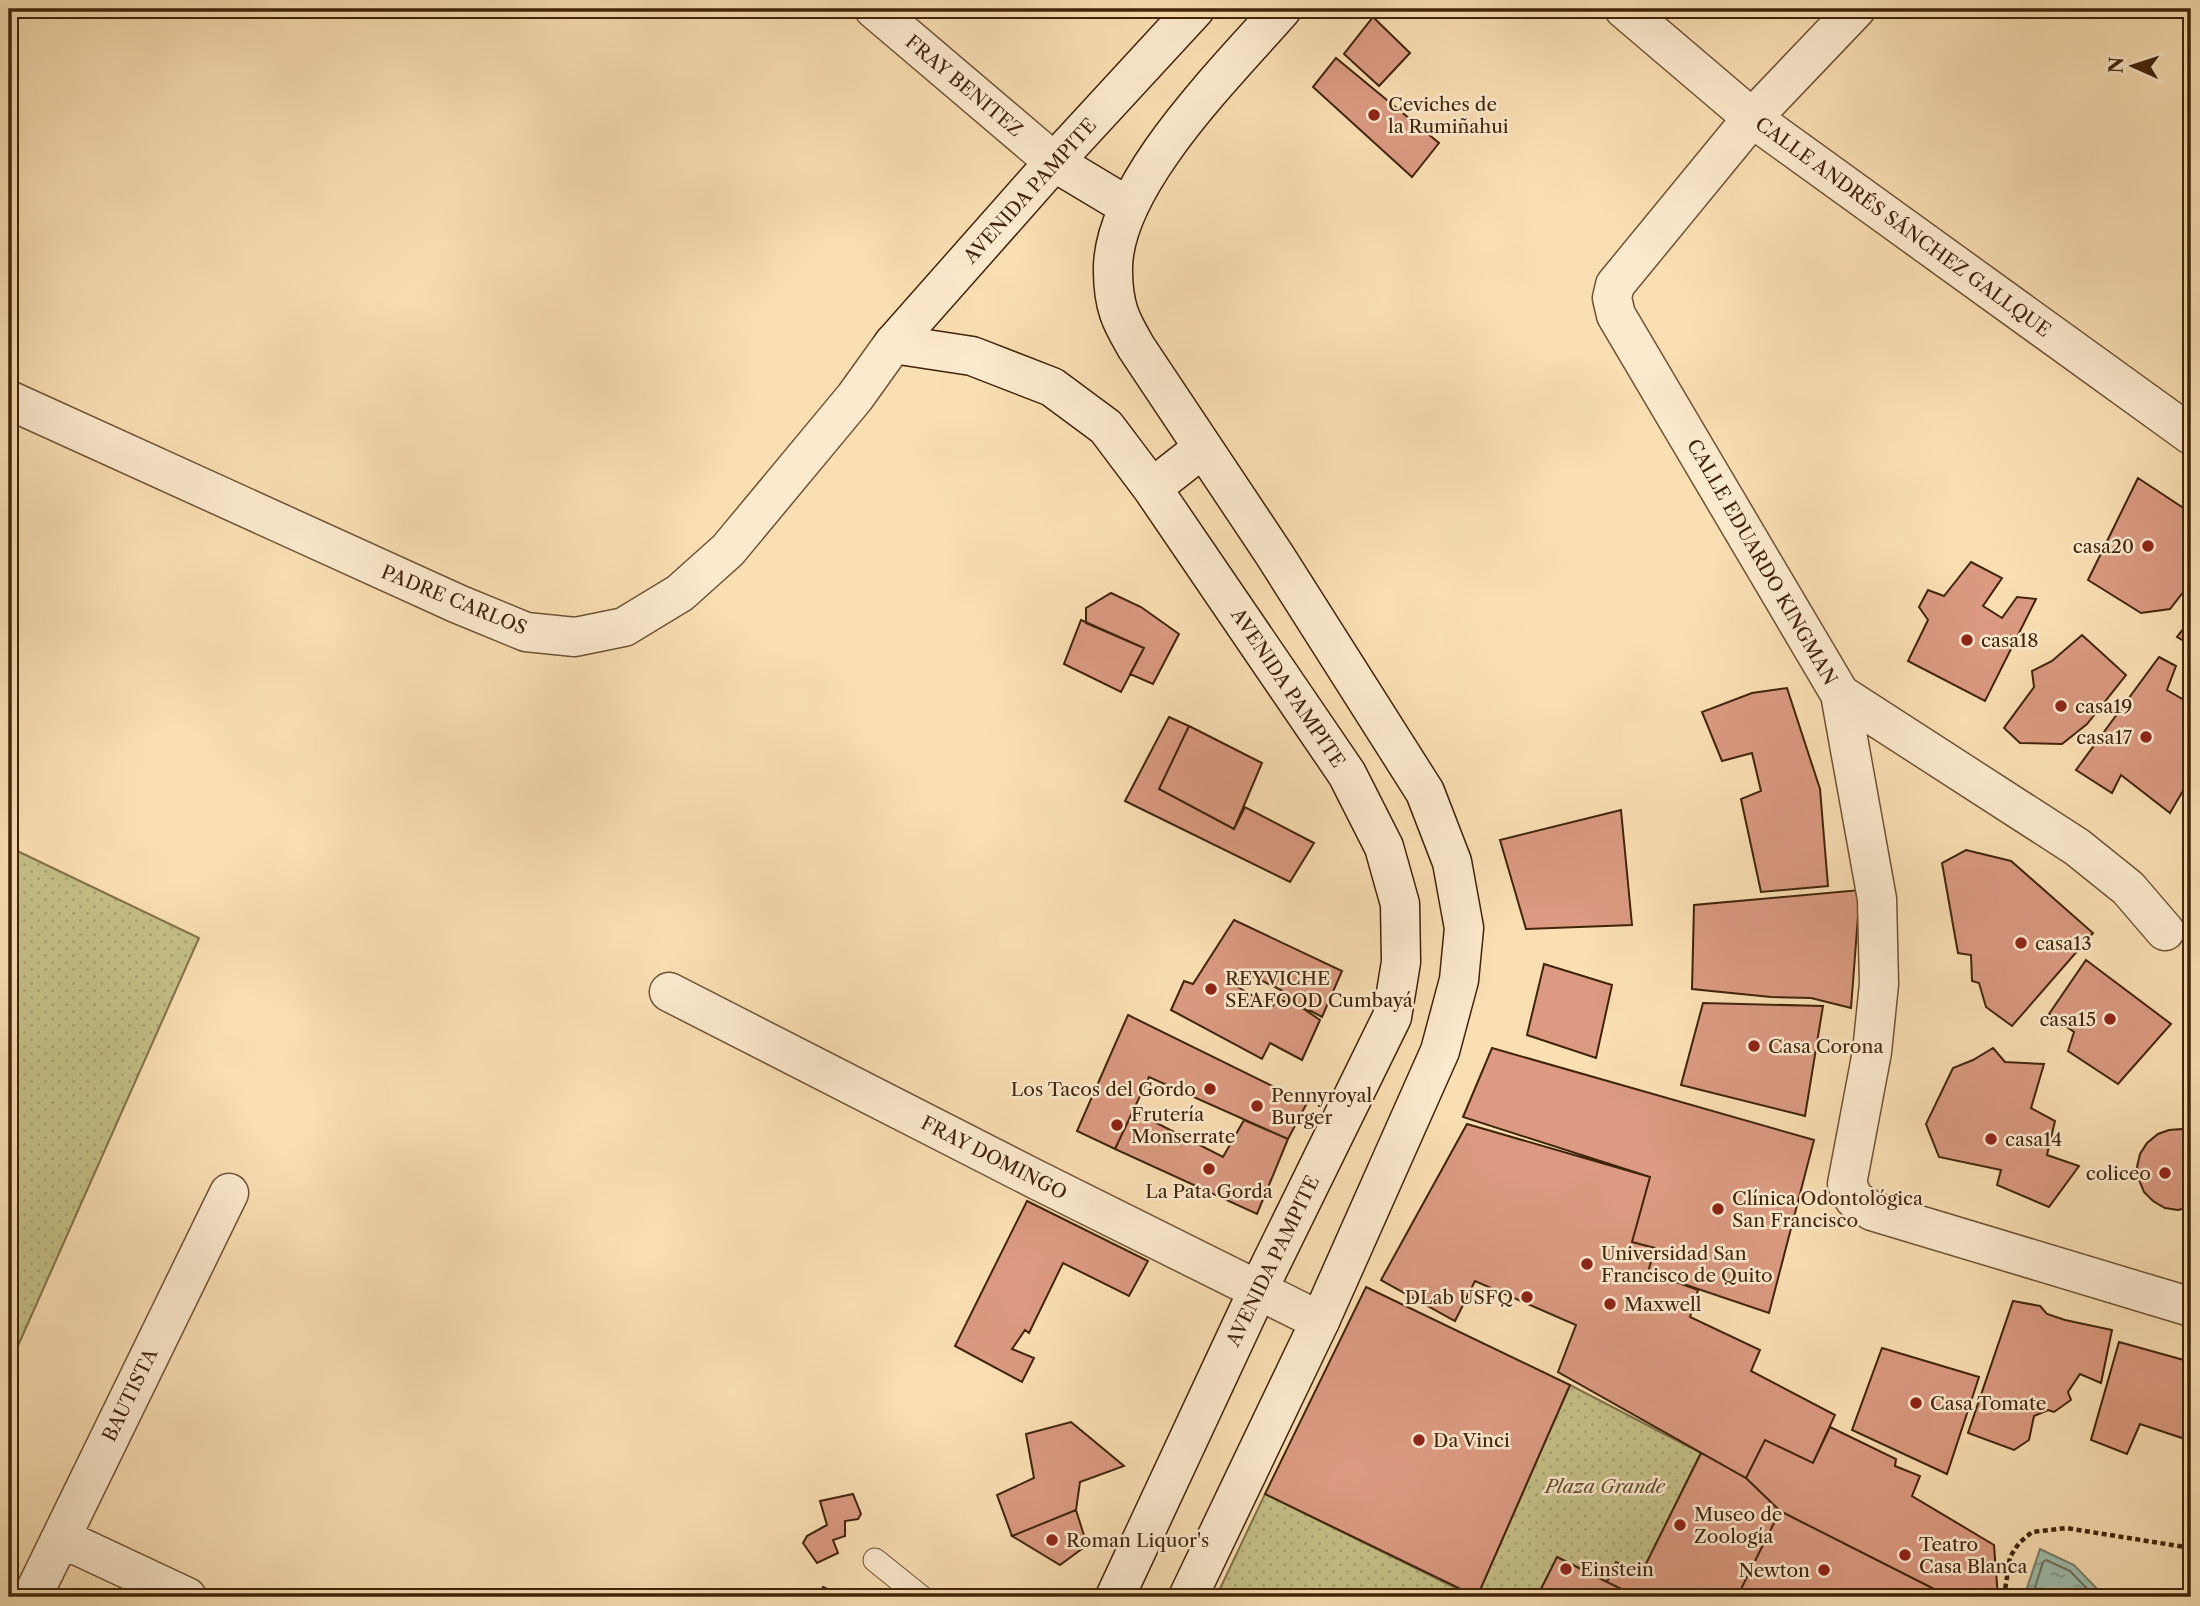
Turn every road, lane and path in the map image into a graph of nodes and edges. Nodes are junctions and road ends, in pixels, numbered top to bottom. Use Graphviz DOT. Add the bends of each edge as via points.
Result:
graph roads {
  1 [pos="874,9"];
  2 [pos="1195,9"];
  3 [pos="1282,9"];
  4 [pos="1624,9"];
  5 [pos="1856,9"];
  6 [pos="1752,118"];
  7 [pos="1054,162"];
  8 [pos="1129,206"];
  9 [pos="894,344"];
  10 [pos="9,400"];
  11 [pos="2191,435"];
  12 [pos="1203,448"];
  13 [pos="1152,488"];
  14 [pos="1840,694"];
  15 [pos="2165,931"];
  16 [pos="669,992"];
  17 [pos="229,1193"];
  18 [pos="1258,1290"];
  19 [pos="2191,1307"];
  20 [pos="1320,1321"];
  21 [pos="61,1538"];
  22 [pos="2191,1548"];
  23 [pos="875,1560"];
  24 [pos="32,1597"];
  25 [pos="187,1597"];
  26 [pos="921,1597"];
  27 [pos="1115,1597"];
  28 [pos="1188,1597"];
  29 [pos="2004,1597"];
  1 -- 7 [label="street, FRAY BENITEZ"];
  2 -- 7 [label="street, AVENIDA PAMPITE"];
  3 -- 8 [label="street" via="1148,169"];
  4 -- 6 [label="street, CALLE ANDRÉS SÁNCHEZ GALLQUE"];
  5 -- 6 [label="street, CALLE EDUARDO KINGMAN"];
  6 -- 11 [label="street, CALLE ANDRÉS SÁNCHEZ GALLQUE"];
  6 -- 14 [label="street, CALLE EDUARDO KINGMAN" via="1615,285 1612,298 1616,315"];
  7 -- 8 [label="street, FRAY BENITEZ"];
  7 -- 9 [label="street, AVENIDA PAMPITE"];
  8 -- 12 [label="street" via="1116,237 1113,270 1119,313 1136,347"];
  9 -- 10 [label="street, PADRE CARLOS" via="727,550 680,593 624,627 575,637 526,632 458,604"];
  9 -- 13 [label="street, AVENIDA PAMPITE" via="972,356 1052,387 1106,426"];
  12 -- 13 [label="street"];
  12 -- 20 [label="street" via="1425,792 1452,862 1464,928 1459,980 1440,1051"];
  13 -- 18 [label="street, AVENIDA PAMPITE" via="1347,774 1384,847 1400,904 1401,962 1392,1017"];
  14 -- 15 [label="street" via="2077,847 2128,888"];
  14 -- 19 [label="street, CALLE EDUARDO KINGMAN" via="1877,899 1879,984 1872,1052 1847,1184 1854,1199 1872,1211"];
  16 -- 18 [label="street, FRAY DOMINGO"];
  17 -- 21 [label="street, BAUTISTA"];
  18 -- 20 [label="street, FRAY DOMINGO"];
  18 -- 27 [label="street, AVENIDA PAMPITE"];
  20 -- 28 [label="street"];
  21 -- 24 [label="street, BAUTISTA"];
  21 -- 25 [label="street"];
  22 -- 29 [label="path" via="2066,1528 2032,1532 2010,1557"];
  23 -- 26 [label="lane"];
}
